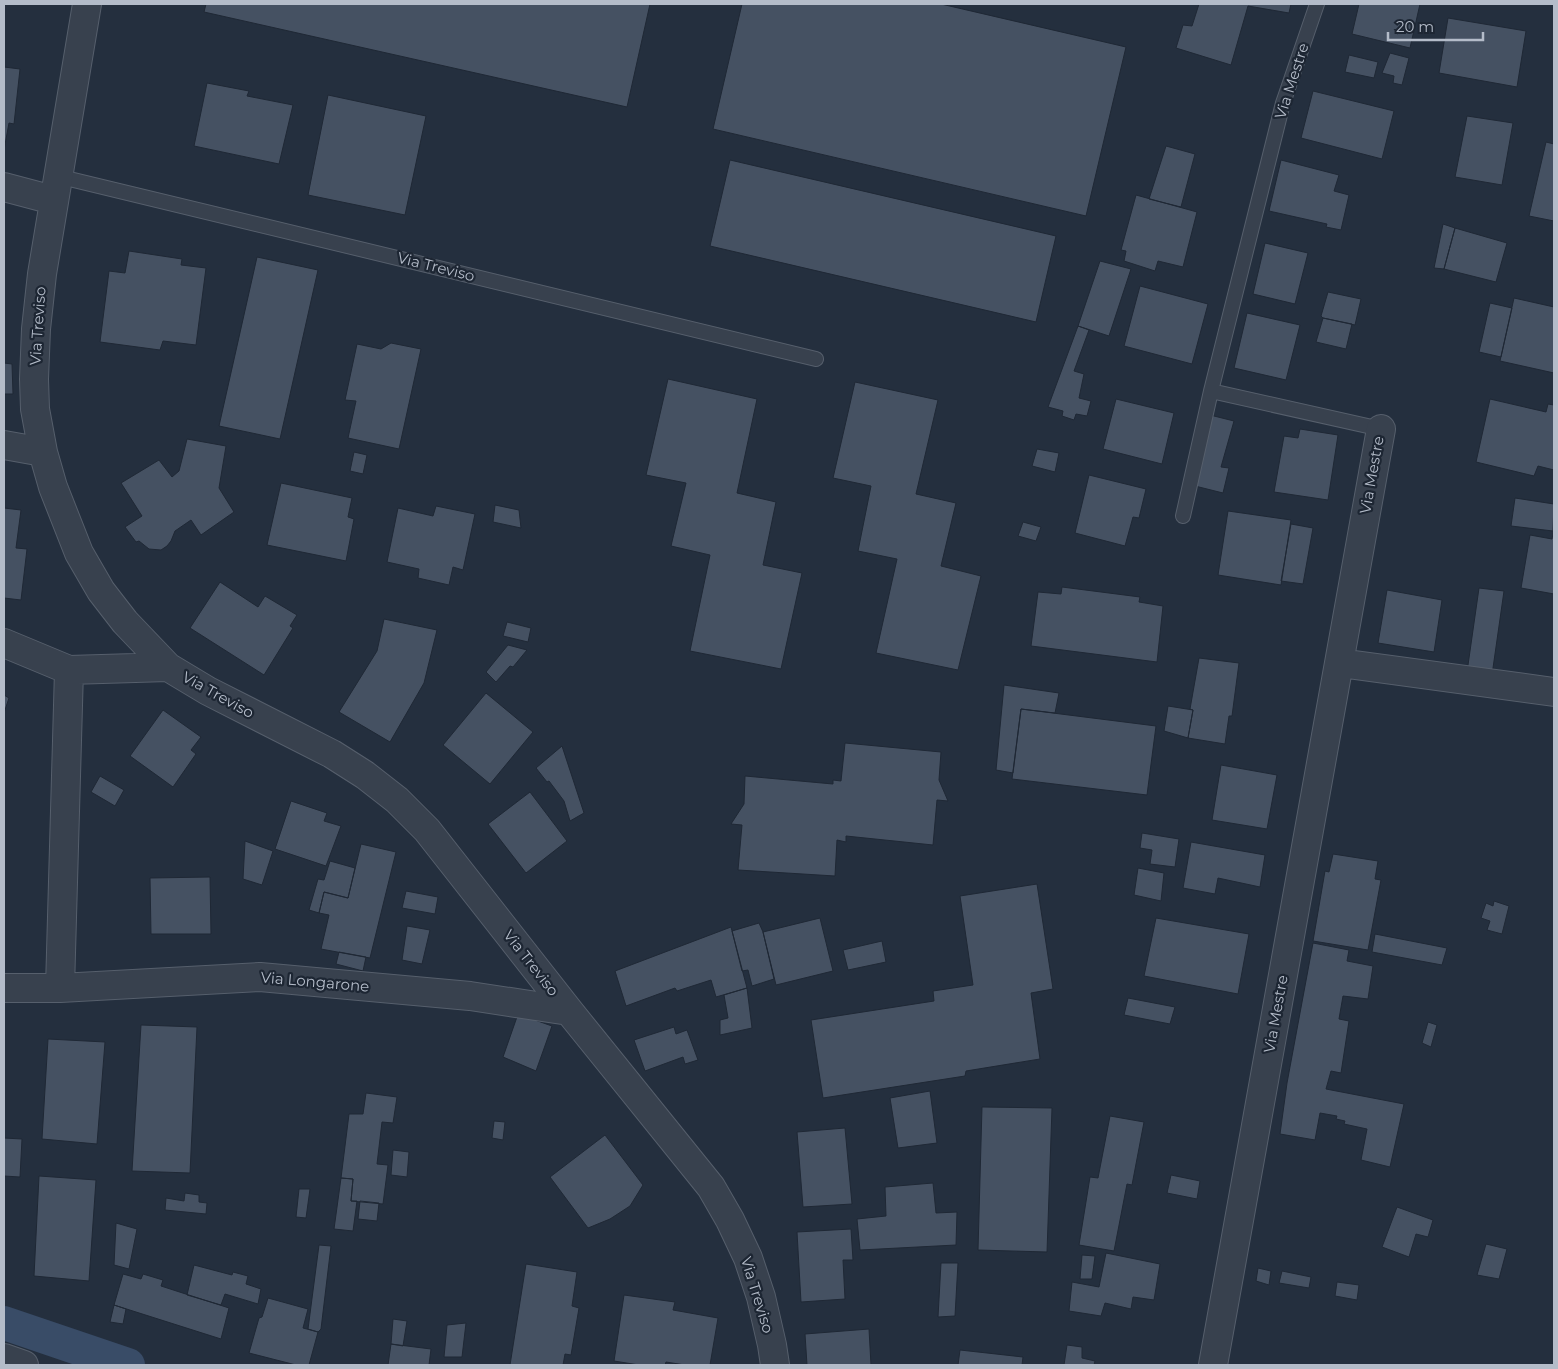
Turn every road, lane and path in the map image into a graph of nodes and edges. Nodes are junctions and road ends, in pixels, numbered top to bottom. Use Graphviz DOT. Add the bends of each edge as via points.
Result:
graph roads {
  1 [pos="87,4"];
  2 [pos="1317,4"];
  3 [pos="4,187"];
  4 [pos="55,188"];
  5 [pos="816,359"];
  6 [pos="1211,391"];
  7 [pos="1381,429"];
  8 [pos="4,445"];
  9 [pos="43,452"];
  10 [pos="1183,516"];
  11 [pos="4,643"];
  12 [pos="1340,663"];
  13 [pos="168,667"];
  14 [pos="69,670"];
  15 [pos="1554,692"];
  16 [pos="4,988"];
  17 [pos="60,988"];
  18 [pos="569,1011"];
  19 [pos="4,1358"];
  20 [pos="24,1365"];
  21 [pos="775,1365"];
  22 [pos="1213,1365"];
  1 -- 4 [label="street, Via Treviso"];
  2 -- 6 [label="lane, Via Mestre" via="1283,103"];
  3 -- 4 [label="street, Via Treviso"];
  4 -- 5 [label="lane, Via Treviso"];
  4 -- 9 [label="street, Via Treviso" via="36,329 35,410"];
  6 -- 7 [label="lane, Via Mestre"];
  6 -- 10 [label="lane, Via Mestre"];
  7 -- 12 [label="street, Via Mestre"];
  8 -- 9 [label="street"];
  9 -- 13 [label="street, Via Treviso" via="79,553 101,591"];
  11 -- 14 [label="street, Via Treviso"];
  12 -- 15 [label="street"];
  12 -- 22 [label="street, Via Mestre"];
  13 -- 14 [label="street, Via Treviso"];
  13 -- 18 [label="street, Via Treviso" via="208,692 332,754 397,800 427,830"];
  14 -- 17 [label="street"];
  16 -- 17 [label="street, Via Longarone"];
  17 -- 18 [label="street, Via Longarone" via="260,977 470,996"];
  18 -- 21 [label="street, Via Treviso" via="711,1187 748,1258 761,1297"];
  19 -- 20 [label="street"];
}
